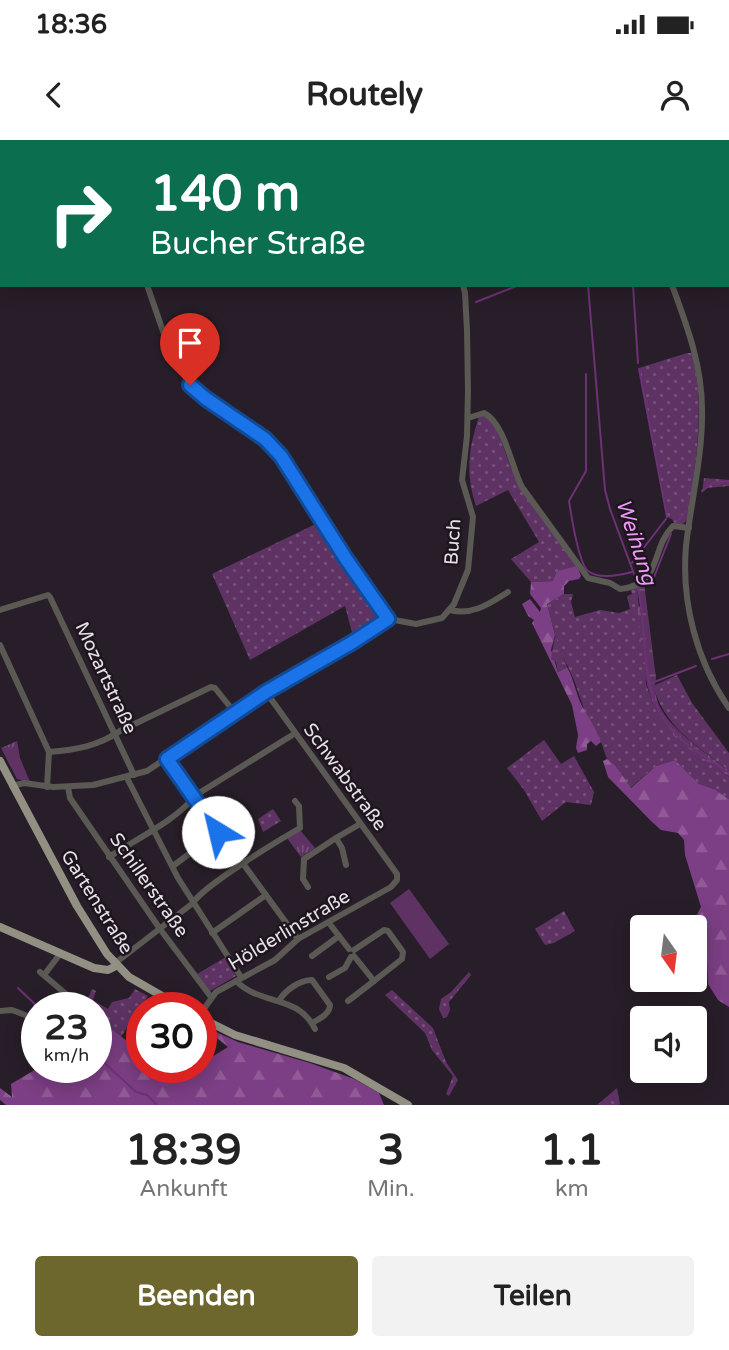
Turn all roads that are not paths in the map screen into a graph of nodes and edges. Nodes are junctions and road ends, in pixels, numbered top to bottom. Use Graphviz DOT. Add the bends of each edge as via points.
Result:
graph roads {
  1 [pos="148,287"];
  2 [pos="464,287"];
  3 [pos="673,287"];
  4 [pos="468,418"];
  5 [pos="689,528"];
  6 [pos="508,592"];
  7 [pos="0,610"];
  8 [pos="450,610"];
  9 [pos="388,619"];
  10 [pos="0,645"];
  11 [pos="266,692"];
  12 [pos="729,708"];
  13 [pos="235,713"];
  14 [pos="115,734"];
  15 [pos="294,734"];
  16 [pos="49,752"];
  17 [pos="167,759"];
  18 [pos="0,761"];
  19 [pos="131,777"];
  20 [pos="12,786"];
  21 [pos="47,786"];
  22 [pos="68,788"];
  23 [pos="193,799"];
  24 [pos="295,801"];
  25 [pos="360,824"];
  26 [pos="154,829"];
  27 [pos="218,832"];
  28 [pos="336,838"];
  29 [pos="109,857"];
  30 [pos="243,864"];
  31 [pos="346,865"];
  32 [pos="173,866"];
  33 [pos="397,880"];
  34 [pos="308,887"];
  35 [pos="266,895"];
  36 [pos="193,903"];
  37 [pos="329,923"];
  38 [pos="0,927"];
  39 [pos="160,929"];
  40 [pos="212,933"];
  41 [pos="339,936"];
  42 [pos="298,939"];
  43 [pos="352,953"];
  44 [pos="60,954"];
  45 [pos="107,954"];
  46 [pos="313,956"];
  47 [pos="117,963"];
  48 [pos="102,969"];
  49 [pos="329,977"];
  50 [pos="238,979"];
  51 [pos="374,981"];
  52 [pos="65,992"];
  53 [pos="153,992"];
  54 [pos="207,992"];
  55 [pos="217,993"];
  56 [pos="279,1001"];
  57 [pos="348,1002"];
  58 [pos="0,1011"];
  59 [pos="21,1013"];
  60 [pos="217,1024"];
  61 [pos="408,1105"];
  1 -- 9 [label="street" via="165,337 190,385 265,439 281,456"];
  2 -- 4 [label="street, Buch"];
  3 -- 5 [label="street" via="695,350 702,403"];
  4 -- 5 [label="street" via="484,413 497,424 522,487 588,578 620,589 642,583 652,572 667,532 673,526"];
  4 -- 8 [label="street, Buch" via="462,481 473,531 467,576"];
  5 -- 12 [label="street" via="685,565 690,615 708,670"];
  6 -- 8 [label="street" via="478,610"];
  7 -- 14 [label="street, Mozartstraße" via="48,595"];
  8 -- 9 [label="street" via="426,623"];
  9 -- 11 [label="street"];
  10 -- 16 [label="street"];
  11 -- 13 [label="street"];
  11 -- 15 [label="street, Schwabstraße"];
  13 -- 14 [label="street" via="211,687"];
  13 -- 17 [label="street"];
  14 -- 16 [label="street" via="86,747"];
  14 -- 19 [label="street, Mozartstraße"];
  15 -- 23 [label="street"];
  15 -- 25 [label="street, Schwabstraße"];
  16 -- 21 [label="street"];
  17 -- 19 [label="street"];
  17 -- 23 [label="street"];
  18 -- 20 [label="main road, Gartenstraße"];
  19 -- 22 [label="street"];
  19 -- 26 [label="street, Mozartstraße"];
  20 -- 21 [label="street"];
  20 -- 45 [label="main road, Gartenstraße"];
  21 -- 22 [label="street"];
  22 -- 29 [label="street, Schillerstraße"];
  23 -- 26 [label="street"];
  23 -- 27 [label="street"];
  24 -- 30 [label="street" via="300,828"];
  25 -- 28 [label="street"];
  25 -- 33 [label="street, Schwabstraße"];
  26 -- 29 [label="street"];
  26 -- 32 [label="street, Mozartstraße"];
  27 -- 30 [label="street"];
  27 -- 32 [label="street"];
  28 -- 31 [label="street"];
  28 -- 34 [label="street" via="303,859 303,879"];
  29 -- 39 [label="street, Schillerstraße"];
  30 -- 35 [label="street"];
  30 -- 36 [label="street"];
  32 -- 36 [label="street, Mozartstraße"];
  33 -- 37 [label="street, Hölderlinstraße"];
  35 -- 40 [label="street"];
  35 -- 42 [label="street"];
  36 -- 39 [label="street"];
  36 -- 40 [label="street, Mozartstraße"];
  37 -- 41 [label="street"];
  37 -- 42 [label="street, Hölderlinstraße"];
  38 -- 44 [label="main road"];
  39 -- 47 [label="street"];
  39 -- 54 [label="street, Schillerstraße"];
  40 -- 50 [label="street, Mozartstraße"];
  41 -- 43 [label="street"];
  41 -- 46 [label="street"];
  42 -- 50 [label="street, Hölderlinstraße" via="275,960"];
  43 -- 49 [label="street" via="345,968"];
  43 -- 51 [label="street"];
  43 -- 51 [label="street" via="388,931 403,952 401,959"];
  44 -- 48 [label="main road"];
  44 -- 52 [label="street" via="42,974"];
  45 -- 47 [label="main road, Gartenstraße"];
  45 -- 48 [label="main road"];
  47 -- 48 [label="main road" via="110,970"];
  47 -- 53 [label="main road, Gartenstraße"];
  50 -- 55 [label="street, Hölderlinstraße"];
  50 -- 56 [label="street" via="244,989"];
  51 -- 57 [label="street"];
  56 -- 56 [label="street" via="298,1008 313,1026 330,1008 312,980 293,987"];
  58 -- 59 [label="street"];
  60 -- 61 [label="main road" via="235,1035 344,1068"];
}
